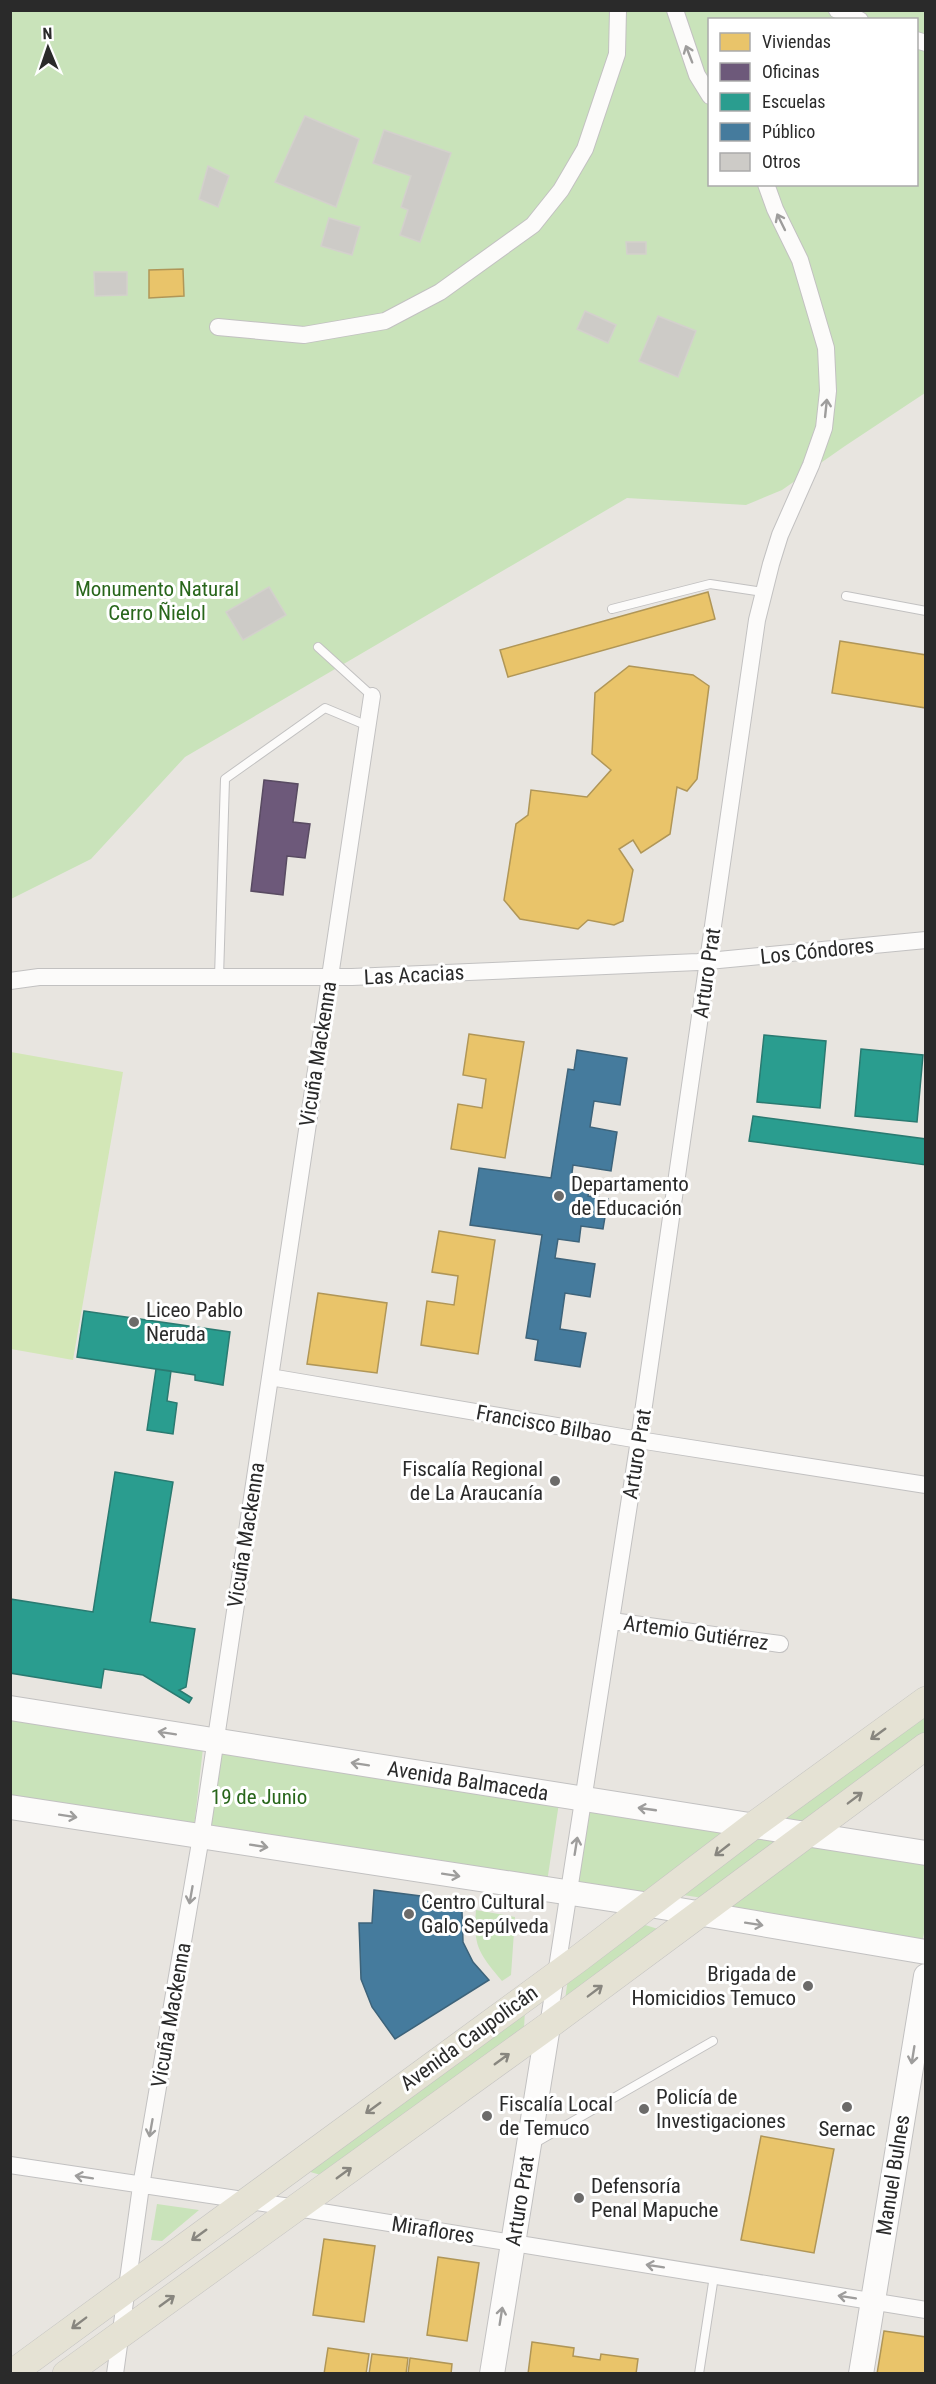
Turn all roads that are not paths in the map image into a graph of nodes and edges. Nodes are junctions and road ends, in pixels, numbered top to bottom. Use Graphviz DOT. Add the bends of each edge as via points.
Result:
graph roads {
  1 [pos="618,10"];
  2 [pos="675,10"];
  3 [pos="837,10"];
  4 [pos="855,18"];
  5 [pos="708,93"];
  6 [pos="767,186"];
  7 [pos="218,327"];
  8 [pos="763,592"];
  9 [pos="846,596"];
  10 [pos="612,609"];
  11 [pos="926,611"];
  12 [pos="318,647"];
  13 [pos="372,696"];
  14 [pos="368,726"];
  15 [pos="926,939"];
  16 [pos="709,962"];
  17 [pos="219,977"];
  18 [pos="330,978"];
  19 [pos="10,981"];
  20 [pos="270,1377"];
  21 [pos="639,1440"];
  22 [pos="926,1485"];
  23 [pos="612,1621"];
  24 [pos="780,1644"];
  25 [pos="926,1700"];
  26 [pos="10,1708"];
  27 [pos="215,1741"];
  28 [pos="926,1746"];
  29 [pos="584,1800"];
  30 [pos="10,1807"];
  31 [pos="754,1825"];
  32 [pos="808,1833"];
  33 [pos="201,1837"];
  34 [pos="926,1853"];
  35 [pos="568,1893"];
  36 [pos="650,1905"];
  37 [pos="696,1914"];
  38 [pos="926,1952"];
  39 [pos="556,1975"];
  40 [pos="926,1976"];
  41 [pos="548,2026"];
  42 [pos="713,2041"];
  43 [pos="529,2146"];
  44 [pos="10,2165"];
  45 [pos="141,2186"];
  46 [pos="246,2201"];
  47 [pos="297,2208"];
  48 [pos="513,2243"];
  49 [pos="714,2276"];
  50 [pos="126,2288"];
  51 [pos="873,2301"];
  52 [pos="926,2310"];
  53 [pos="120,2335"];
  54 [pos="11,2373"];
  55 [pos="66,2373"];
  56 [pos="115,2373"];
  57 [pos="492,2373"];
  58 [pos="699,2373"];
  59 [pos="861,2373"];
  1 -- 7 [label="street" via="617,54 585,149 561,190 533,225 440,292 385,321 304,335"];
  5 -- 2 [label="street, one-way" via="697,75"];
  3 -- 4 [label="street"];
  8 -- 6 [label="street, Arturo Prat, one-way" via="780,535 824,428 828,391 826,348 800,260"];
  8 -- 10 [label="lane" via="710,584"];
  8 -- 16 [label="street, Arturo Prat"];
  9 -- 11 [label="lane"];
  12 -- 13 [label="lane"];
  13 -- 14 [label="street, Vicuña Mackenna"];
  14 -- 17 [label="lane" via="325,708 225,779"];
  14 -- 18 [label="street, Vicuña Mackenna"];
  15 -- 16 [label="street, Los Cóndores"];
  16 -- 18 [label="street, Las Acacias"];
  16 -- 21 [label="street, Arturo Prat"];
  17 -- 18 [label="street, Las Acacias"];
  17 -- 19 [label="street, Las Acacias"];
  18 -- 20 [label="street, Vicuña Mackenna"];
  20 -- 21 [label="street, Francisco Bilbao"];
  20 -- 27 [label="street, Vicuña Mackenna"];
  21 -- 22 [label="street, Francisco Bilbao"];
  21 -- 23 [label="street, Arturo Prat"];
  23 -- 24 [label="street, Artemio Gutiérrez"];
  23 -- 29 [label="street, Arturo Prat"];
  25 -- 31 [label="main road, Avenida Caupolicán, one-way"];
  27 -- 26 [label="main road, Avenida Balmaceda, one-way"];
  29 -- 27 [label="main road, Avenida Balmaceda, one-way"];
  27 -- 33 [label="street, Vicuña Mackenna"];
  32 -- 28 [label="main road, Avenida Caupolicán, one-way"];
  31 -- 29 [label="main road, Avenida Balmaceda, one-way"];
  35 -- 29 [label="street, Arturo Prat, one-way"];
  30 -- 33 [label="main road, one-way"];
  31 -- 32 [label="main road, Avenida Balmaceda"];
  31 -- 36 [label="main road, Avenida Caupolicán, one-way"];
  32 -- 34 [label="main road, Avenida Balmaceda"];
  32 -- 37 [label="main road, Avenida Caupolicán"];
  33 -- 35 [label="main road, one-way"];
  33 -- 45 [label="street, Vicuña Mackenna, one-way"];
  35 -- 36 [label="main road"];
  35 -- 39 [label="street, Arturo Prat"];
  36 -- 37 [label="main road"];
  36 -- 39 [label="main road, Avenida Caupolicán"];
  37 -- 38 [label="main road, one-way"];
  41 -- 37 [label="main road, Avenida Caupolicán, one-way"];
  39 -- 41 [label="street, Arturo Prat"];
  39 -- 46 [label="main road, Avenida Caupolicán, one-way"];
  40 -- 51 [label="main road, Manuel Bulnes, one-way"];
  41 -- 43 [label="main road, Arturo Prat"];
  47 -- 41 [label="main road, Avenida Caupolicán, one-way"];
  42 -- 43 [label="lane"];
  43 -- 48 [label="main road, Arturo Prat"];
  45 -- 44 [label="street, Miraflores, one-way"];
  45 -- 46 [label="street, Miraflores"];
  45 -- 50 [label="street, Vicuña Mackenna"];
  46 -- 47 [label="street, Miraflores"];
  46 -- 50 [label="main road, Avenida Caupolicán, one-way"];
  47 -- 48 [label="street, Miraflores"];
  53 -- 47 [label="main road, Avenida Caupolicán, one-way"];
  49 -- 48 [label="street, Miraflores, one-way"];
  57 -- 48 [label="main road, Arturo Prat, one-way"];
  51 -- 49 [label="street, Miraflores, one-way"];
  49 -- 58 [label="lane"];
  50 -- 53 [label="street, Vicuña Mackenna"];
  50 -- 54 [label="main road, Avenida Caupolicán, one-way"];
  51 -- 52 [label="street, Miraflores"];
  51 -- 59 [label="main road, Manuel Bulnes"];
  53 -- 55 [label="main road, Avenida Caupolicán"];
  53 -- 56 [label="street, Vicuña Mackenna"];
}
